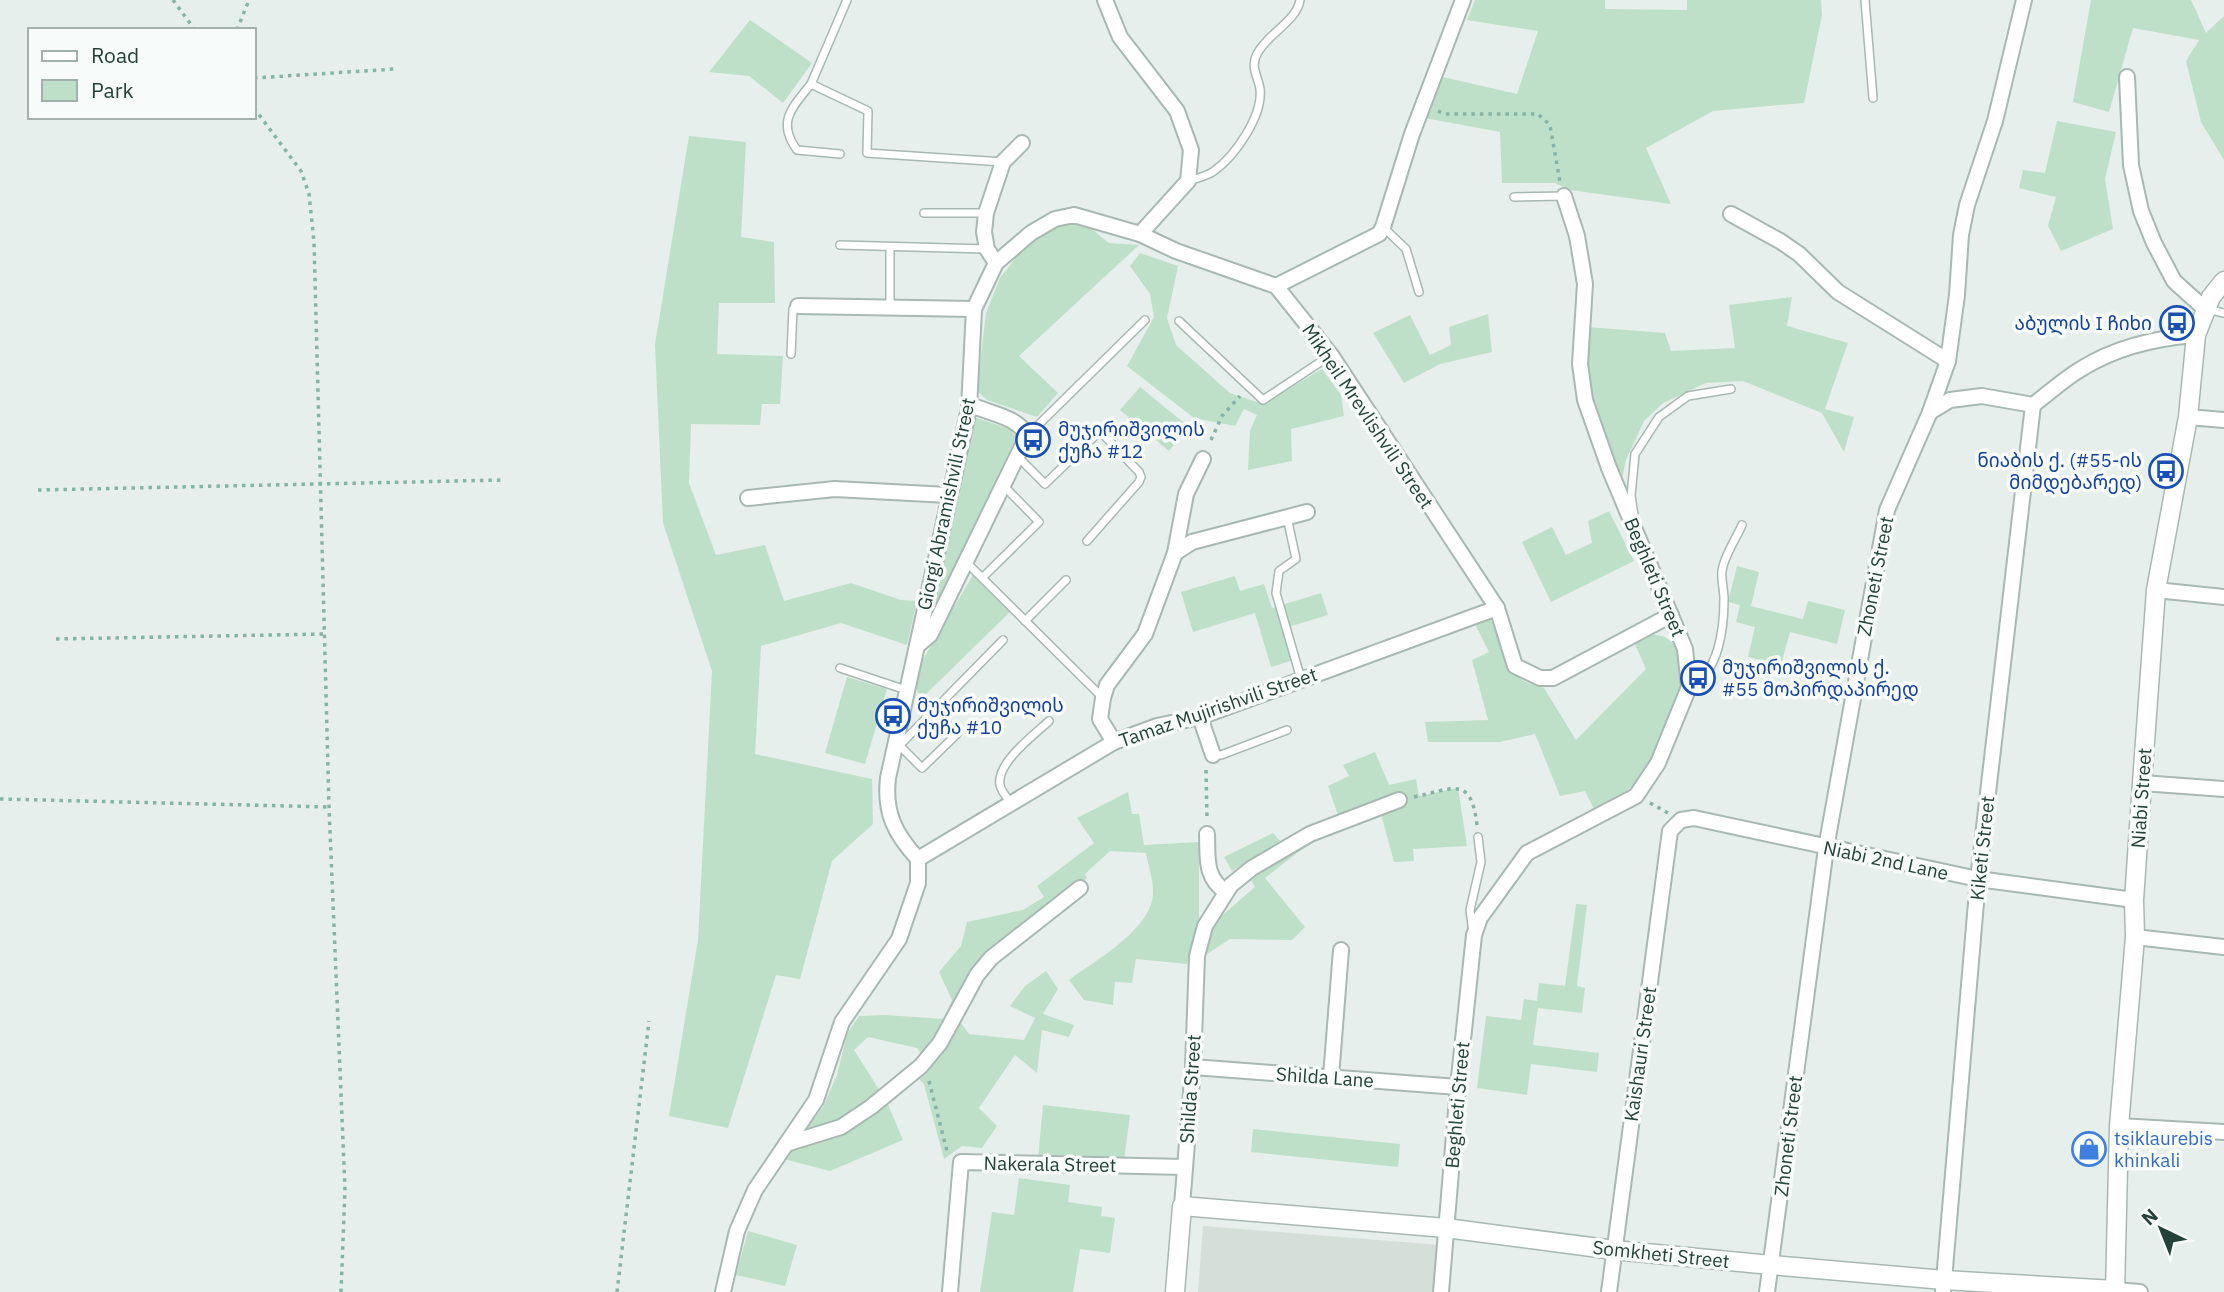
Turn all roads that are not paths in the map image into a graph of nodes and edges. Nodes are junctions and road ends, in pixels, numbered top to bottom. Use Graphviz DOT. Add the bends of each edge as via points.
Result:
graph roads {
  1 [pos="847,0"];
  2 [pos="1105,0"];
  3 [pos="1300,0"];
  4 [pos="1463,0"];
  5 [pos="1865,0"];
  6 [pos="2024,0"];
  7 [pos="2127,77"];
  8 [pos="811,84"];
  9 [pos="1873,98"];
  10 [pos="1022,143"];
  11 [pos="840,154"];
  12 [pos="1003,162"];
  13 [pos="1188,181"];
  14 [pos="1564,196"];
  15 [pos="1514,197"];
  16 [pos="924,213"];
  17 [pos="986,213"];
  18 [pos="1731,214"];
  19 [pos="1383,228"];
  20 [pos="1140,234"];
  21 [pos="840,245"];
  22 [pos="890,247"];
  23 [pos="987,249"];
  24 [pos="996,263"];
  25 [pos="2224,281"];
  26 [pos="1276,286"];
  27 [pos="1419,292"];
  28 [pos="798,306"];
  29 [pos="890,307"];
  30 [pos="974,309"];
  31 [pos="2205,309"];
  32 [pos="2224,313"];
  33 [pos="1146,320"];
  34 [pos="1179,321"];
  35 [pos="2196,335"];
  36 [pos="792,354"];
  37 [pos="1331,355"];
  38 [pos="1948,361"];
  39 [pos="1731,390"];
  40 [pos="2033,405"];
  41 [pos="969,408"];
  42 [pos="1930,412"];
  43 [pos="2188,417"];
  44 [pos="2224,420"];
  45 [pos="1027,436"];
  46 [pos="1018,457"];
  47 [pos="1203,459"];
  48 [pos="1004,486"];
  49 [pos="948,495"];
  50 [pos="748,498"];
  51 [pos="1307,512"];
  52 [pos="1287,517"];
  53 [pos="1742,525"];
  54 [pos="1639,539"];
  55 [pos="1087,541"];
  56 [pos="1175,554"];
  57 [pos="966,562"];
  58 [pos="982,578"];
  59 [pos="1066,580"];
  60 [pos="2156,590"];
  61 [pos="2224,597"];
  62 [pos="1497,608"];
  63 [pos="1671,615"];
  64 [pos="1025,621"];
  65 [pos="1003,640"];
  66 [pos="917,646"];
  67 [pos="840,667"];
  68 [pos="1301,678"];
  69 [pos="1689,687"];
  70 [pos="906,690"];
  71 [pos="1103,698"];
  72 [pos="934,710"];
  73 [pos="1200,717"];
  74 [pos="1049,721"];
  75 [pos="1287,730"];
  76 [pos="1114,742"];
  77 [pos="898,748"];
  78 [pos="1210,758"];
  79 [pos="2142,783"];
  80 [pos="2224,789"];
  81 [pos="1399,800"];
  82 [pos="1011,803"];
  83 [pos="1681,820"];
  84 [pos="1208,834"];
  85 [pos="1478,837"];
  86 [pos="1826,848"];
  87 [pos="918,859"];
  88 [pos="1978,879"];
  89 [pos="1080,888"];
  90 [pos="1226,892"];
  91 [pos="2134,900"];
  92 [pos="1474,935"];
  93 [pos="2135,937"];
  94 [pos="2224,947"];
  95 [pos="1341,950"];
  96 [pos="1193,1067"];
  97 [pos="1331,1077"];
  98 [pos="1458,1087"];
  99 [pos="2119,1126"];
  100 [pos="2224,1132"];
  101 [pos="786,1144"];
  102 [pos="1185,1167"];
  103 [pos="1182,1206"];
  104 [pos="1446,1228"];
  105 [pos="1614,1250"];
  106 [pos="1772,1265"];
  107 [pos="1943,1286"];
  108 [pos="2115,1291"];
  109 [pos="723,1292"];
  110 [pos="950,1292"];
  111 [pos="1175,1292"];
  112 [pos="1441,1292"];
  113 [pos="1609,1292"];
  114 [pos="1767,1292"];
  115 [pos="2140,1292"];
  1 -- 8 [label="lane"];
  2 -- 13 [label="street" via="1120,37 1177,111 1191,150"];
  3 -- 13 [label="lane" via="1291,17 1258,52 1253,65 1260,90 1256,117 1230,157 1212,172"];
  4 -- 19 [label="street"];
  5 -- 9 [label="lane"];
  6 -- 38 [label="street, Zhoneti Street" via="1995,121 1967,205"];
  7 -- 31 [label="street" via="2131,165 2141,211 2174,281"];
  8 -- 11 [label="lane" via="792,108 786,123 789,139 797,150"];
  8 -- 12 [label="lane" via="868,111 867,153"];
  10 -- 12 [label="street"];
  12 -- 17 [label="street"];
  13 -- 20 [label="street"];
  14 -- 15 [label="lane"];
  14 -- 54 [label="street, Beghleti Street" via="1586,284 1580,364 1585,400"];
  16 -- 17 [label="lane"];
  17 -- 23 [label="street"];
  18 -- 38 [label="street" via="1780,241 1838,292"];
  19 -- 26 [label="street"];
  19 -- 27 [label="lane" via="1406,249"];
  20 -- 24 [label="street" via="1074,215 1055,219 1031,233"];
  20 -- 26 [label="street"];
  21 -- 22 [label="lane"];
  22 -- 23 [label="lane"];
  22 -- 29 [label="lane"];
  23 -- 24 [label="street"];
  24 -- 30 [label="street, Giorgi Abramishvili Street"];
  25 -- 31 [label="street, Niabi Street"];
  26 -- 37 [label="street, Mikheil Mrevlishvili Street"];
  28 -- 29 [label="street"];
  28 -- 36 [label="lane" via="793,309"];
  29 -- 30 [label="street"];
  30 -- 41 [label="street, Giorgi Abramishvili Street"];
  31 -- 32 [label="lane"];
  31 -- 35 [label="street, Niabi Street"];
  33 -- 45 [label="lane"];
  34 -- 37 [label="lane" via="1263,400"];
  35 -- 40 [label="street" via="2141,342 2106,355"];
  35 -- 43 [label="street, Niabi Street"];
  37 -- 62 [label="street, Mikheil Mrevlishvili Street"];
  38 -- 42 [label="street, Zhoneti Street"];
  39 -- 54 [label="lane" via="1688,396 1659,417 1635,454 1631,496"];
  40 -- 42 [label="street" via="1982,396 1950,400"];
  40 -- 88 [label="street, Kiketi Street"];
  41 -- 45 [label="street" via="1015,423"];
  41 -- 49 [label="street, Giorgi Abramishvili Street"];
  42 -- 86 [label="street, Zhoneti Street" via="1887,510"];
  43 -- 44 [label="street"];
  43 -- 60 [label="street, Niabi Street"];
  45 -- 46 [label="street"];
  46 -- 48 [label="street"];
  46 -- 55 [label="lane" via="1045,484 1100,431 1139,472 1139,482"];
  47 -- 56 [label="street" via="1186,494"];
  48 -- 57 [label="street"];
  48 -- 58 [label="lane" via="1039,522"];
  49 -- 50 [label="street" via="835,489"];
  49 -- 66 [label="street, Giorgi Abramishvili Street"];
  51 -- 52 [label="street"];
  52 -- 56 [label="street" via="1192,542"];
  52 -- 68 [label="lane" via="1296,559 1279,571 1275,589"];
  53 -- 69 [label="lane" via="1722,571 1722,630 1712,667"];
  54 -- 63 [label="street, Beghleti Street"];
  56 -- 71 [label="street" via="1145,634 1107,685"];
  57 -- 58 [label="lane"];
  57 -- 66 [label="street" via="930,635"];
  58 -- 64 [label="lane"];
  59 -- 64 [label="lane"];
  60 -- 61 [label="street"];
  60 -- 79 [label="street, Niabi Street"];
  62 -- 63 [label="street, Mikheil Mrevlishvili Street" via="1515,666 1540,678 1553,678"];
  62 -- 68 [label="street, Tamaz Mujirishvili Street"];
  63 -- 69 [label="street, Beghleti Street" via="1685,649"];
  64 -- 71 [label="lane"];
  65 -- 72 [label="lane"];
  66 -- 70 [label="street"];
  67 -- 70 [label="lane"];
  68 -- 73 [label="street, Tamaz Mujirishvili Street"];
  69 -- 92 [label="street, Beghleti Street" via="1658,763 1636,796 1527,853 1480,918"];
  70 -- 77 [label="street"];
  71 -- 76 [label="street" via="1100,719"];
  72 -- 77 [label="lane"];
  72 -- 77 [label="lane" via="957,734 922,768"];
  73 -- 76 [label="street, Tamaz Mujirishvili Street"];
  73 -- 78 [label="street"];
  74 -- 82 [label="lane" via="1006,763 1000,775 1000,787"];
  75 -- 78 [label="lane"];
  76 -- 82 [label="street, Tamaz Mujirishvili Street"];
  77 -- 87 [label="street" via="886,793 889,815"];
  79 -- 80 [label="street"];
  79 -- 91 [label="street, Niabi Street"];
  81 -- 90 [label="street, Shilda Street" via="1310,834 1252,868"];
  82 -- 87 [label="street, Tamaz Mujirishvili Street"];
  83 -- 86 [label="street, Niabi 2nd Lane" via="1693,818"];
  83 -- 105 [label="street, Kaishauri Street" via="1670,831"];
  84 -- 90 [label="street" via="1209,870 1213,881"];
  85 -- 92 [label="lane" via="1481,862 1470,910"];
  86 -- 88 [label="street, Niabi 2nd Lane"];
  86 -- 106 [label="street, Zhoneti Street"];
  87 -- 101 [label="street" via="918,883 898,939 842,1022 816,1100"];
  88 -- 91 [label="street, Niabi 2nd Lane"];
  88 -- 107 [label="street, Kiketi Street"];
  89 -- 101 [label="street" via="991,958 921,1066 841,1127"];
  90 -- 96 [label="street, Shilda Street" via="1199,943"];
  91 -- 93 [label="street, Niabi Street"];
  92 -- 98 [label="street, Beghleti Street"];
  93 -- 94 [label="street"];
  93 -- 99 [label="street, Niabi Street"];
  95 -- 97 [label="street"];
  96 -- 97 [label="street, Shilda Lane"];
  96 -- 102 [label="street, Shilda Street"];
  97 -- 98 [label="street, Shilda Lane"];
  98 -- 104 [label="street, Beghleti Street"];
  99 -- 100 [label="street"];
  99 -- 108 [label="street, Niabi Street"];
  101 -- 109 [label="street" via="755,1191 737,1231"];
  102 -- 103 [label="street, Shilda Street"];
  102 -- 110 [label="street, Nakerala Street" via="961,1162"];
  103 -- 104 [label="street, Somkheti Street"];
  103 -- 111 [label="street, Shilda Street"];
  104 -- 105 [label="street, Somkheti Street"];
  104 -- 112 [label="street, Beghleti Street"];
  105 -- 106 [label="street, Somkheti Street"];
  105 -- 113 [label="street, Kaishauri Street"];
  106 -- 107 [label="street, Somkheti Street"];
  106 -- 114 [label="street, Zhoneti Street"];
  107 -- 108 [label="street, Somkheti Street"];
  108 -- 115 [label="street, Somkheti Street"];
}
